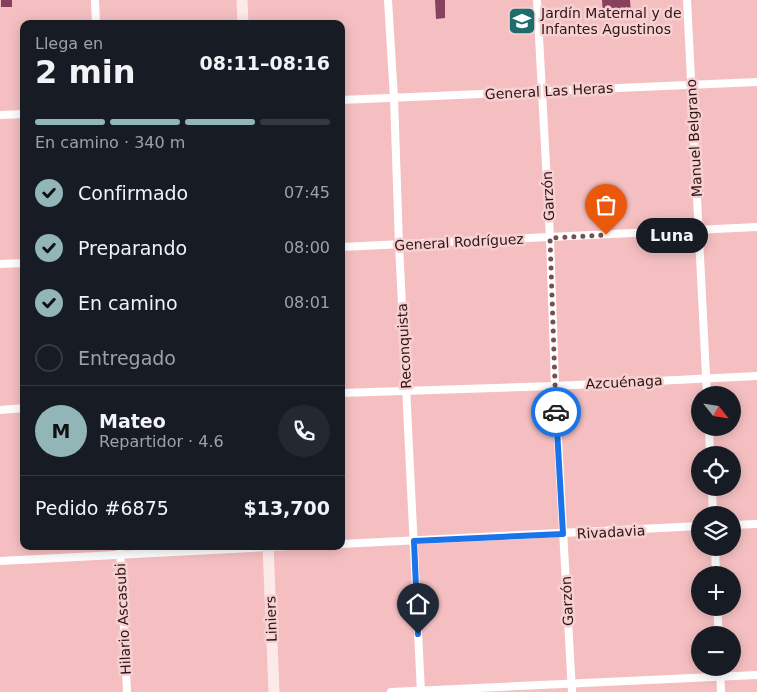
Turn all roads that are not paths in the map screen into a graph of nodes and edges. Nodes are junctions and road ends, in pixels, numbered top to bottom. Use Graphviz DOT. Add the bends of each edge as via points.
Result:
graph roads {
  1 [pos="95,0"];
  2 [pos="242,0"];
  3 [pos="388,0"];
  4 [pos="537,0"];
  5 [pos="687,0"];
  6 [pos="96,20"];
  7 [pos="243,20"];
  8 [pos="757,82"];
  9 [pos="691,84"];
  10 [pos="542,91"];
  11 [pos="394,98"];
  12 [pos="345,100"];
  13 [pos="20,114"];
  14 [pos="0,115"];
  15 [pos="757,227"];
  16 [pos="698,230"];
  17 [pos="550,238"];
  18 [pos="399,244"];
  19 [pos="345,247"];
  20 [pos="20,263"];
  21 [pos="0,264"];
  22 [pos="757,376"];
  23 [pos="706,378"];
  24 [pos="555,386"];
  25 [pos="706,386"];
  26 [pos="407,390"];
  27 [pos="345,393"];
  28 [pos="20,408"];
  29 [pos="0,410"];
  30 [pos="757,524"];
  31 [pos="741,525"];
  32 [pos="691,527"];
  33 [pos="563,534"];
  34 [pos="414,541"];
  35 [pos="345,544"];
  36 [pos="120,550"];
  37 [pos="212,550"];
  38 [pos="268,550"];
  39 [pos="120,555"];
  40 [pos="0,560"];
  41 [pos="741,674"];
  42 [pos="691,675"];
  43 [pos="757,675"];
  44 [pos="720,676"];
  45 [pos="572,688"];
  46 [pos="421,691"];
  47 [pos="127,692"];
  48 [pos="274,692"];
  49 [pos="391,692"];
  50 [pos="721,692"];
  1 -- 6 [label="street"];
  2 -- 7 [label="street"];
  3 -- 11 [label="street, Reconquista"];
  4 -- 10 [label="street, Garzón"];
  5 -- 9 [label="street, Manuel Belgrano"];
  8 -- 9 [label="street, General Las Heras"];
  9 -- 10 [label="street, General Las Heras"];
  9 -- 16 [label="street, Manuel Belgrano"];
  10 -- 11 [label="street, General Las Heras"];
  10 -- 17 [label="street, Garzón"];
  11 -- 12 [label="street, General Las Heras"];
  11 -- 18 [label="street, Reconquista"];
  13 -- 14 [label="street"];
  15 -- 16 [label="street, General Rodríguez"];
  16 -- 17 [label="street, General Rodríguez"];
  16 -- 23 [label="street, Manuel Belgrano"];
  17 -- 18 [label="street, General Rodríguez"];
  17 -- 24 [label="street, Garzón"];
  18 -- 19 [label="street, General Rodríguez"];
  18 -- 26 [label="street, Reconquista"];
  20 -- 21 [label="street"];
  22 -- 23 [label="street, Azcuénaga"];
  23 -- 24 [label="street, Azcuénaga"];
  23 -- 25 [label="street, Manuel Belgrano"];
  24 -- 26 [label="street, Azcuénaga"];
  24 -- 33 [label="street, Garzón"];
  26 -- 27 [label="street, Azcuénaga"];
  26 -- 34 [label="street, Reconquista"];
  28 -- 29 [label="street"];
  30 -- 31 [label="street"];
  32 -- 33 [label="street, Rivadavia"];
  33 -- 34 [label="street, Rivadavia"];
  33 -- 45 [label="street, Garzón"];
  34 -- 35 [label="street, Rivadavia"];
  34 -- 46 [label="street, Reconquista"];
  36 -- 39 [label="street, Hilario Ascasubi"];
  37 -- 39 [label="street"];
  38 -- 48 [label="street, Liniers"];
  39 -- 40 [label="street"];
  39 -- 47 [label="street, Hilario Ascasubi"];
  41 -- 43 [label="street"];
  42 -- 45 [label="street"];
  44 -- 50 [label="street"];
  45 -- 46 [label="street"];
  46 -- 49 [label="street"];
}
